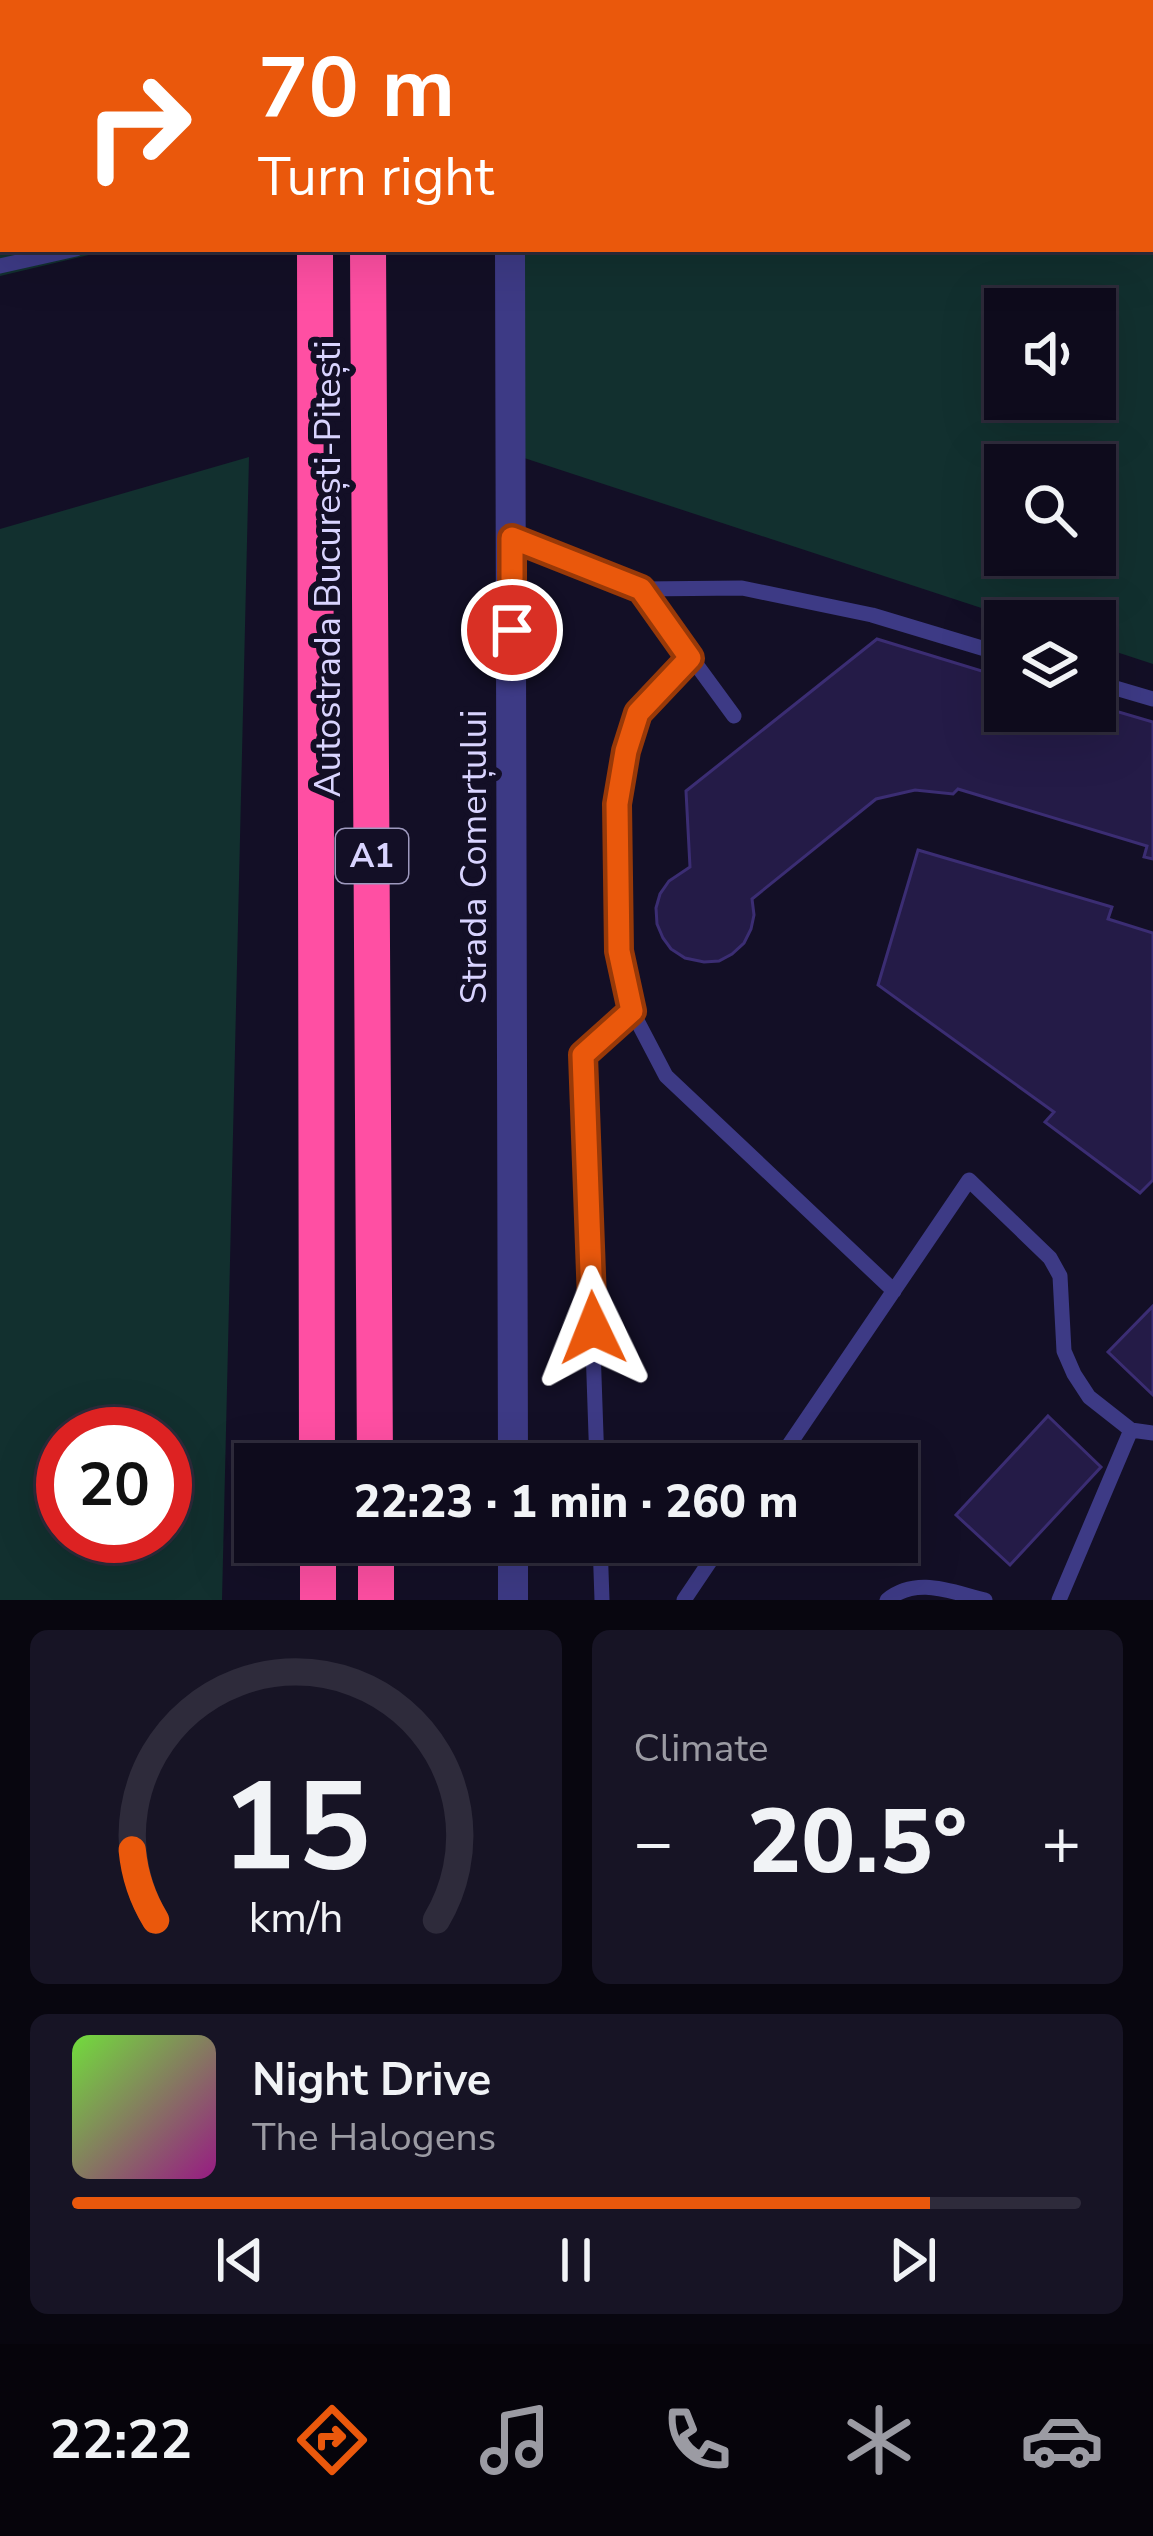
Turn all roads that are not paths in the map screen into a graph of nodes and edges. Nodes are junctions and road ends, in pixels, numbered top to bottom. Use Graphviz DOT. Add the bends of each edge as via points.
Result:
graph roads {
  1 [pos="63,252"];
  2 [pos="314,252"];
  3 [pos="368,252"];
  4 [pos="510,252"];
  5 [pos="0,266"];
  6 [pos="512,538"];
  7 [pos="641,589"];
  8 [pos="984,649"];
  9 [pos="690,658"];
  10 [pos="1116,688"];
  11 [pos="1153,699"];
  12 [pos="734,716"];
  13 [pos="632,1011"];
  14 [pos="894,1292"];
  15 [pos="1131,1430"];
  16 [pos="1153,1433"];
  17 [pos="317,1443"];
  18 [pos="375,1443"];
  19 [pos="513,1443"];
  20 [pos="597,1443"];
  21 [pos="790,1443"];
  22 [pos="318,1563"];
  23 [pos="376,1563"];
  24 [pos="513,1563"];
  25 [pos="601,1563"];
  26 [pos="709,1563"];
  27 [pos="318,1600"];
  28 [pos="376,1600"];
  29 [pos="513,1600"];
  30 [pos="602,1600"];
  31 [pos="684,1600"];
  32 [pos="887,1600"];
  33 [pos="986,1600"];
  34 [pos="1059,1600"];
  1 -- 5 [label="lane"];
  2 -- 17 [label="highway, Autostrada București-Pitești / A1"];
  3 -- 18 [label="highway, Autostrada București-Pitești / A1"];
  4 -- 6 [label="street, Strada Comerțului"];
  6 -- 7 [label="lane"];
  6 -- 19 [label="street, Strada Comerțului"];
  7 -- 8 [label="lane" via="742,588"];
  7 -- 9 [label="lane"];
  9 -- 12 [label="lane"];
  9 -- 13 [label="lane" via="638,713 617,804 619,951"];
  10 -- 11 [label="lane"];
  13 -- 14 [label="lane" via="666,1076"];
  13 -- 20 [label="lane" via="583,1055"];
  14 -- 15 [label="lane" via="969,1180 1051,1258 1074,1375"];
  14 -- 21 [label="lane"];
  15 -- 16 [label="lane"];
  15 -- 34 [label="lane"];
  22 -- 27 [label="highway"];
  23 -- 28 [label="highway"];
  24 -- 29 [label="street"];
  25 -- 30 [label="lane"];
  26 -- 31 [label="lane"];
  32 -- 33 [label="lane" via="922,1586"];
}
